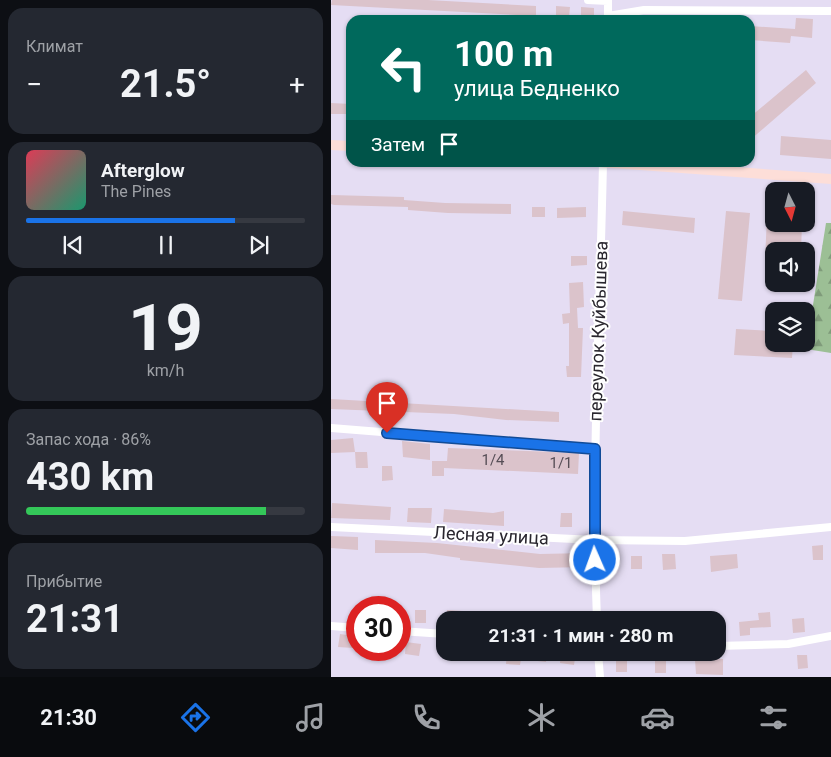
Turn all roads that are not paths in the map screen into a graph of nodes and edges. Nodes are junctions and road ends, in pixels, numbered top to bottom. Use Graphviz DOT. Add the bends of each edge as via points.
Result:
graph roads {
  1 [pos="588,0"];
  2 [pos="608,1"];
  3 [pos="831,11"];
  4 [pos="608,15"];
  5 [pos="622,15"];
  6 [pos="331,145"];
  7 [pos="346,146"];
  8 [pos="603,167"];
  9 [pos="660,167"];
  10 [pos="831,179"];
  11 [pos="331,428"];
  12 [pos="595,449"];
  13 [pos="331,527"];
  14 [pos="831,528"];
  15 [pos="594,540"];
  16 [pos="597,611"];
  17 [pos="331,626"];
  18 [pos="346,627"];
  19 [pos="411,632"];
  20 [pos="436,633"];
  21 [pos="831,636"];
  22 [pos="726,646"];
  23 [pos="599,661"];
  24 [pos="600,677"];
  1 -- 2 [label="street"];
  2 -- 4 [label="street"];
  3 -- 5 [label="street" via="644,10"];
  6 -- 7 [label="main road"];
  8 -- 12 [label="street, переулок Куйбышева"];
  9 -- 10 [label="main road"];
  11 -- 12 [label="street"];
  12 -- 15 [label="street, переулок Куйбышева"];
  13 -- 15 [label="street, Лесная улица"];
  14 -- 15 [label="street, Лесная улица" via="685,541"];
  15 -- 16 [label="street, переулок Куйбышева"];
  17 -- 18 [label="street"];
  19 -- 20 [label="street"];
  21 -- 22 [label="street" via="788,644"];
  23 -- 24 [label="street"];
}
